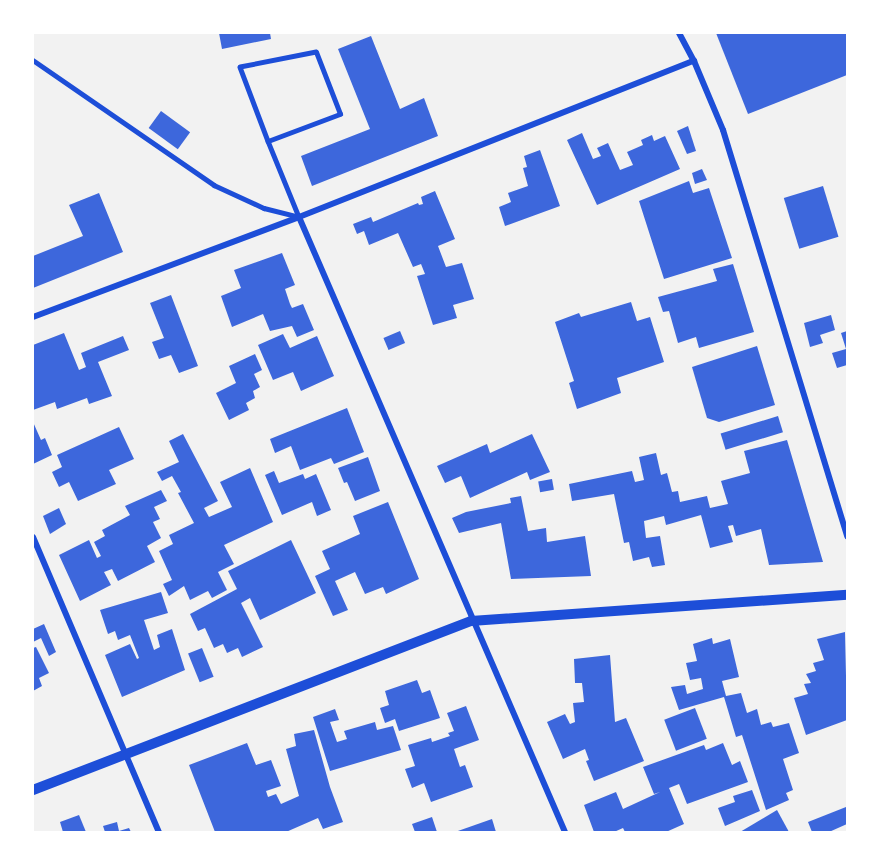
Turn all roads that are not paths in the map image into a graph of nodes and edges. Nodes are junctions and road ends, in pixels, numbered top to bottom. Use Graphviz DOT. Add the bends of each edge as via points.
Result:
graph roads {
  1 [pos="679,33"];
  2 [pos="33,60"];
  3 [pos="694,61"];
  4 [pos="268,141"];
  5 [pos="299,218"];
  6 [pos="33,317"];
  7 [pos="847,536"];
  8 [pos="33,537"];
  9 [pos="847,595"];
  10 [pos="471,621"];
  11 [pos="125,755"];
  12 [pos="33,790"];
  13 [pos="159,832"];
  14 [pos="565,832"];
  1 -- 3 [label="street"];
  2 -- 5 [label="lane" via="214,185 264,208"];
  3 -- 5 [label="street"];
  3 -- 7 [label="street" via="723,130"];
  4 -- 4 [label="lane" via="340,114 316,52 240,67"];
  4 -- 5 [label="lane"];
  5 -- 6 [label="street"];
  5 -- 10 [label="street"];
  8 -- 11 [label="street"];
  9 -- 10 [label="street"];
  10 -- 11 [label="street"];
  10 -- 14 [label="street"];
  11 -- 12 [label="street"];
  11 -- 13 [label="street"];
}
